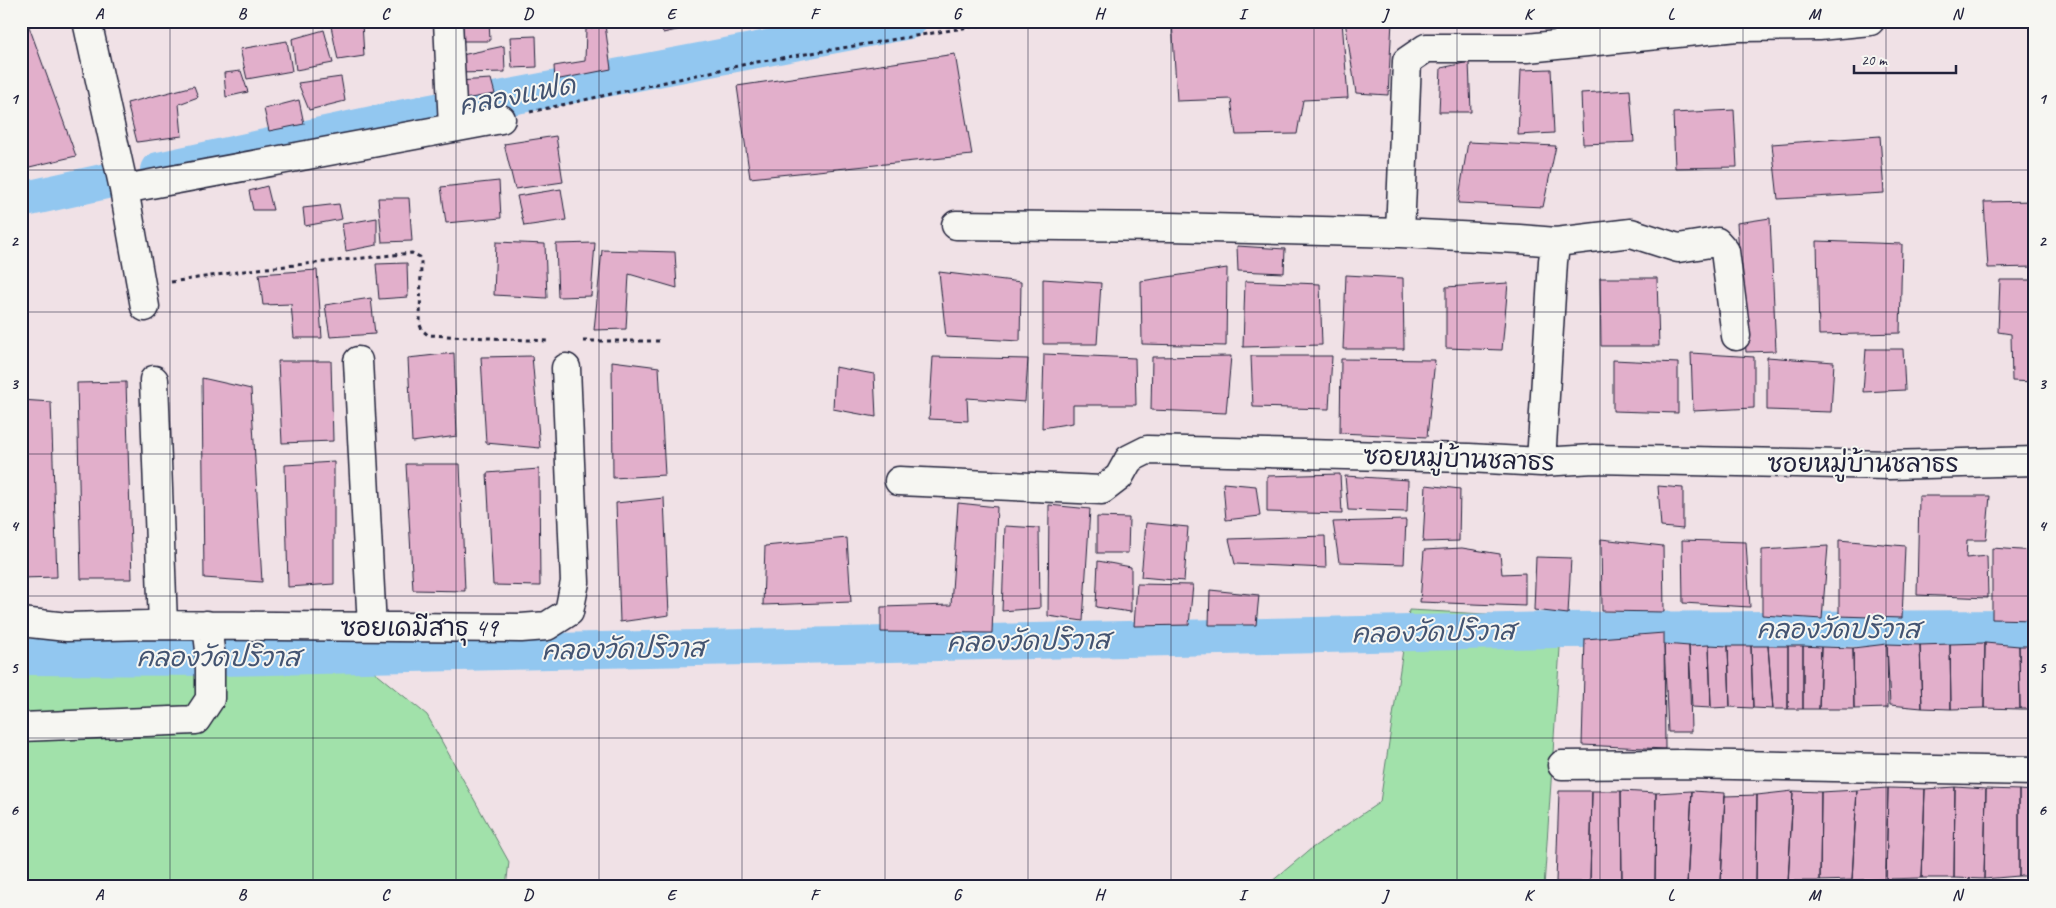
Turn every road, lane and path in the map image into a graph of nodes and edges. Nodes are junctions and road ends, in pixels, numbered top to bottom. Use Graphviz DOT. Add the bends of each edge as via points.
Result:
graph roads {
  1 [pos="87,21"];
  2 [pos="448,21"];
  3 [pos="1006,21"];
  4 [pos="1870,21"];
  5 [pos="452,117"];
  6 [pos="501,119"];
  7 [pos="124,190"];
  8 [pos="956,226"];
  9 [pos="1400,233"];
  10 [pos="1556,242"];
  11 [pos="143,297"];
  12 [pos="1736,336"];
  13 [pos="552,341"];
  14 [pos="581,341"];
  15 [pos="660,341"];
  16 [pos="358,361"];
  17 [pos="566,368"];
  18 [pos="154,380"];
  19 [pos="2035,461"];
  20 [pos="1541,462"];
  21 [pos="899,481"];
  22 [pos="21,622"];
  23 [pos="163,625"];
  24 [pos="372,627"];
  25 [pos="209,638"];
  26 [pos="21,727"];
  27 [pos="1562,765"];
  28 [pos="2035,771"];
  1 -- 7 [label="street"];
  2 -- 5 [label="street"];
  3 -- 6 [label="path" via="751,63"];
  4 -- 9 [label="street" via="1820,26 1737,27 1527,48 1426,48 1407,61"];
  5 -- 6 [label="street"];
  5 -- 7 [label="street"];
  7 -- 11 [label="street"];
  8 -- 9 [label="street"];
  9 -- 10 [label="street"];
  10 -- 12 [label="street" via="1631,233 1678,248 1717,242 1725,251"];
  10 -- 20 [label="street" via="1552,261"];
  11 -- 13 [label="path" via="257,269 412,253 420,257 421,262 420,325 428,335"];
  14 -- 15 [label="path"];
  16 -- 24 [label="street"];
  17 -- 24 [label="street, ซอยเดมีสาธุ 49" via="575,582 569,612 547,626 521,628"];
  18 -- 23 [label="street"];
  19 -- 20 [label="street, ซอยหมู่บ้านชลาธร" via="1889,465 1594,459"];
  20 -- 21 [label="street, ซอยหมู่บ้านชลาธร" via="1147,450 1129,459 1119,477 1102,490"];
  22 -- 23 [label="street, ซอยเดมีสาธุ 49" via="67,627"];
  23 -- 25 [label="street, ซอยเดมีสาธุ 49"];
  24 -- 25 [label="street, ซอยเดมีสาธุ 49"];
  25 -- 26 [label="street" via="210,698 196,720"];
  27 -- 28 [label="street" via="1682,764"];
}
